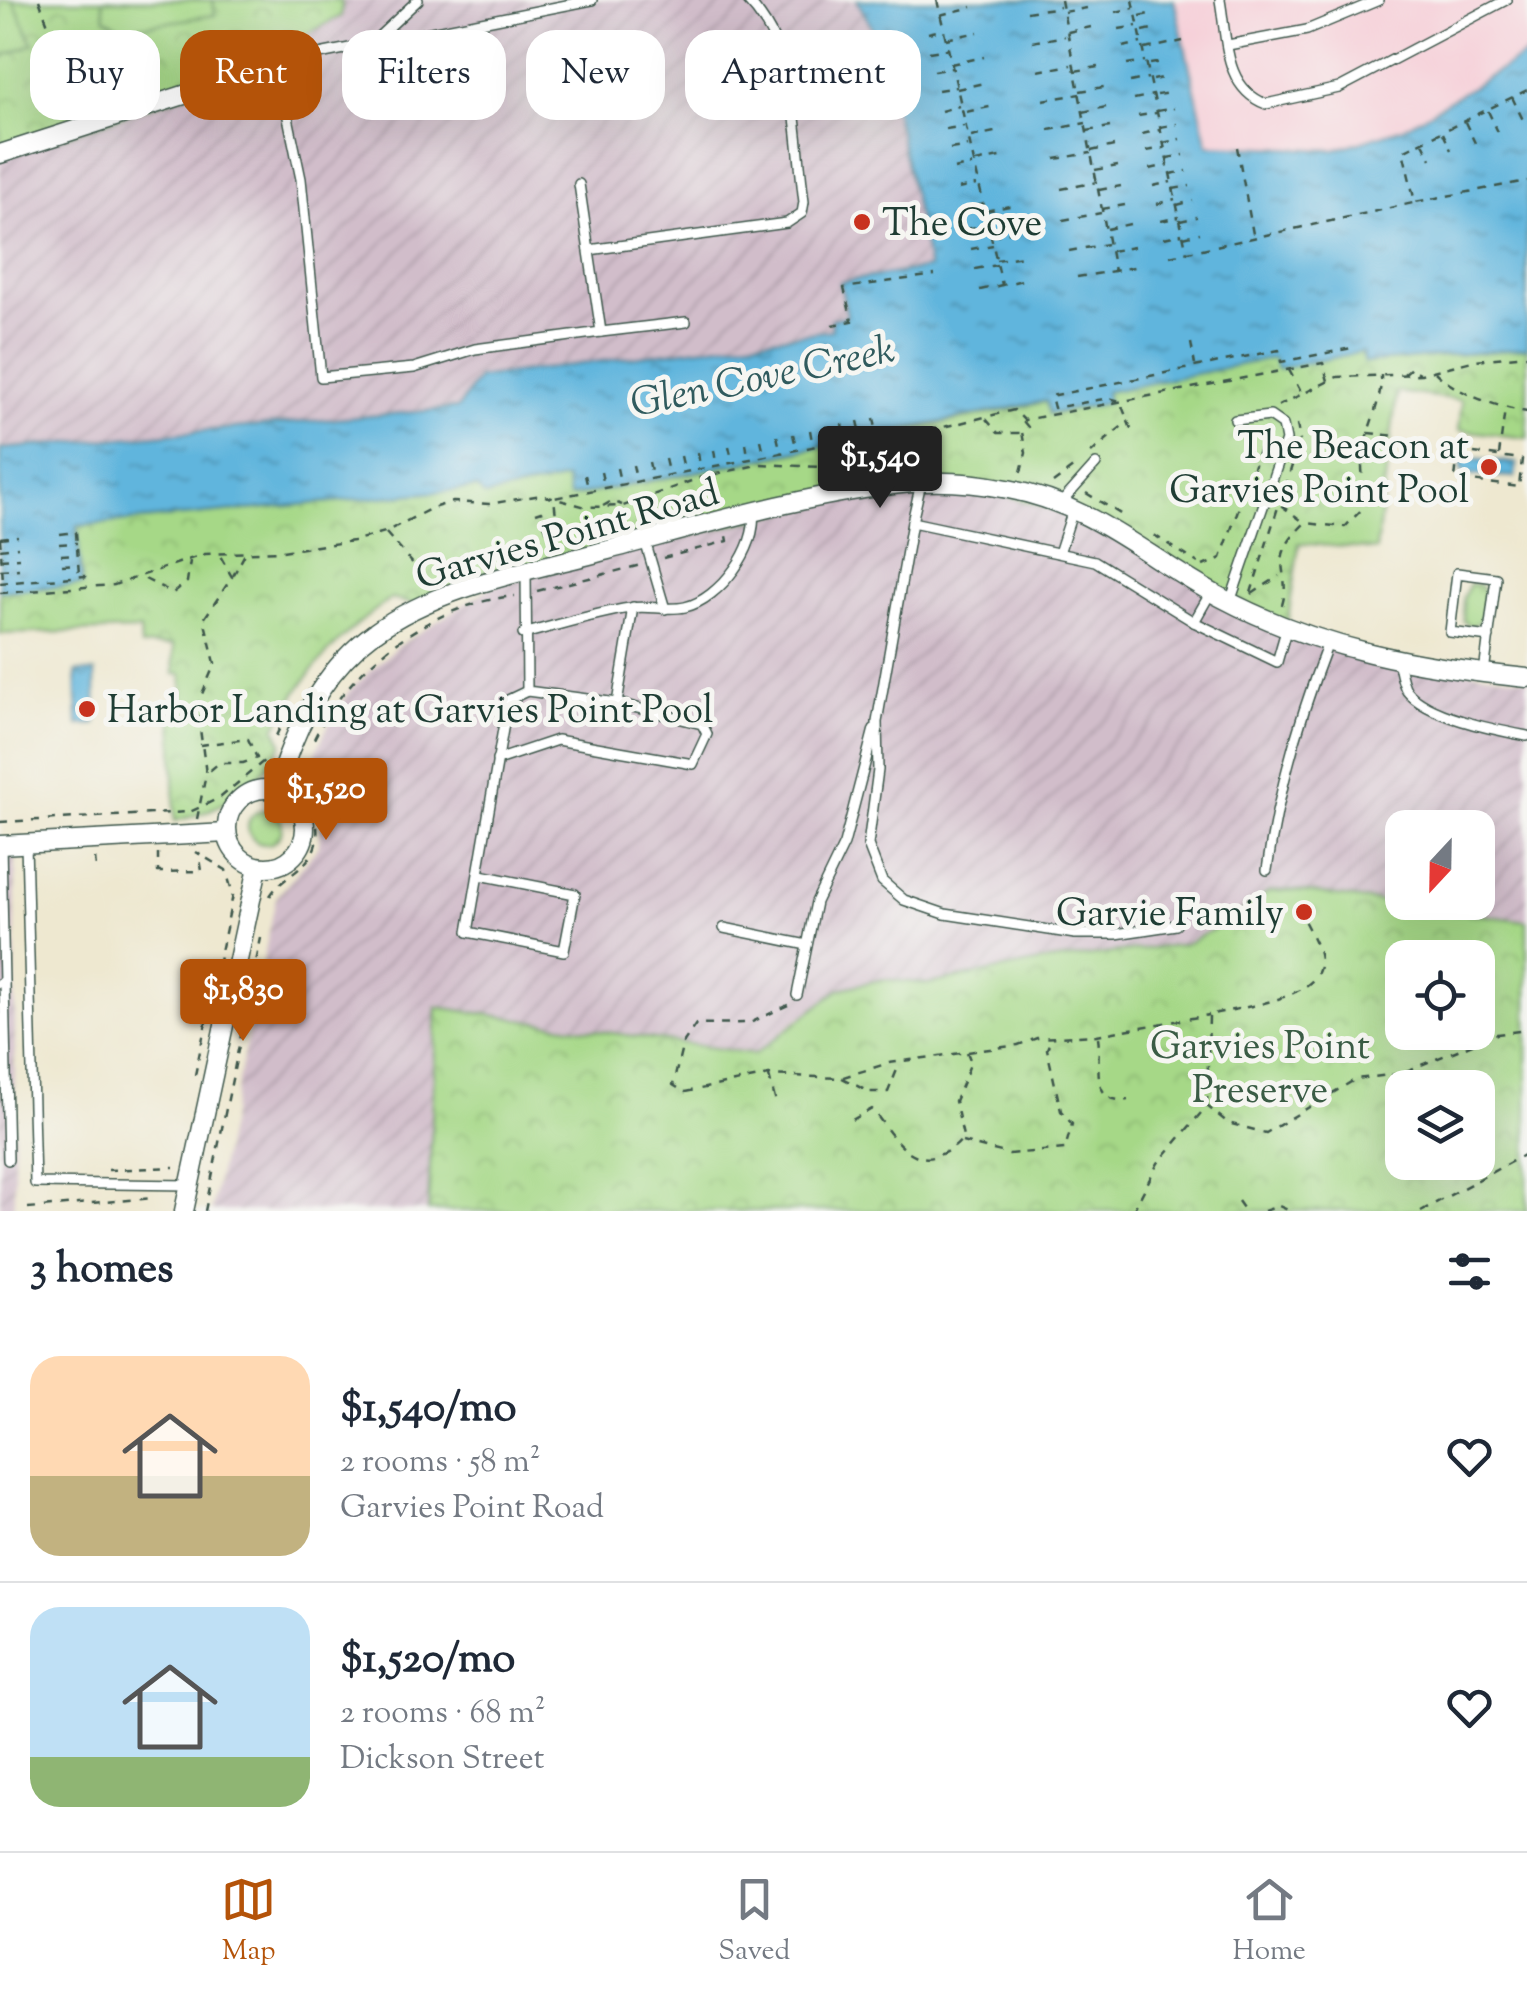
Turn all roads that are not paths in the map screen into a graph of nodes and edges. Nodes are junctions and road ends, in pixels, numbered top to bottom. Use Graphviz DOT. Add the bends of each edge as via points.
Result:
graph roads {
  1 [pos="418,0"];
  2 [pos="592,0"];
  3 [pos="748,0"];
  4 [pos="1220,0"];
  5 [pos="1378,0"];
  6 [pos="1506,0"];
  7 [pos="386,30"];
  8 [pos="441,30"];
  9 [pos="1228,45"];
  10 [pos="180,95"];
  11 [pos="288,120"];
  12 [pos="0,154"];
  13 [pos="579,184"];
  14 [pos="588,250"];
  15 [pos="686,322"];
  16 [pos="601,332"];
  17 [pos="1235,420"];
  18 [pos="1096,464"];
  19 [pos="921,482"];
  20 [pos="1068,505"];
  21 [pos="754,513"];
  22 [pos="912,522"];
  23 [pos="645,540"];
  24 [pos="1060,550"];
  25 [pos="526,572"];
  26 [pos="1210,592"];
  27 [pos="1230,602"];
  28 [pos="633,608"];
  29 [pos="665,609"];
  30 [pos="1291,620"];
  31 [pos="1194,622"];
  32 [pos="524,634"];
  33 [pos="1488,637"];
  34 [pos="1328,643"];
  35 [pos="1398,660"];
  36 [pos="1484,674"];
  37 [pos="1527,678"];
  38 [pos="527,691"];
  39 [pos="617,704"];
  40 [pos="877,722"];
  41 [pos="1527,736"];
  42 [pos="497,760"];
  43 [pos="276,791"];
  44 [pos="227,832"];
  45 [pos="26,844"];
  46 [pos="0,845"];
  47 [pos="258,867"];
  48 [pos="1267,870"];
  49 [pos="480,875"];
  50 [pos="1176,924"];
  51 [pos="724,928"];
  52 [pos="807,945"];
  53 [pos="2,984"];
  54 [pos="797,994"];
  55 [pos="8,1160"];
  56 [pos="190,1185"];
  57 [pos="184,1211"];
  1 -- 7 [label="lane"];
  2 -- 8 [label="lane"];
  3 -- 14 [label="lane" via="774,31 784,57 802,213 787,223"];
  4 -- 9 [label="lane"];
  5 -- 9 [label="lane" via="1307,30"];
  6 -- 9 [label="lane" via="1339,88 1266,104 1241,90"];
  10 -- 12 [label="street"];
  11 -- 16 [label="lane" via="320,376 414,368 475,349"];
  13 -- 14 [label="lane"];
  14 -- 16 [label="lane"];
  15 -- 16 [label="lane"];
  17 -- 27 [label="lane" via="1270,416 1283,426 1286,440"];
  18 -- 20 [label="lane"];
  19 -- 20 [label="street, Garvies Point Road" via="975,484"];
  19 -- 21 [label="street, Garvies Point Road"];
  19 -- 22 [label="lane"];
  20 -- 24 [label="lane"];
  20 -- 26 [label="street, Garvies Point Road"];
  21 -- 23 [label="street, Garvies Point Road"];
  21 -- 29 [label="lane" via="750,550 701,600"];
  22 -- 24 [label="lane"];
  22 -- 40 [label="lane"];
  23 -- 25 [label="street, Garvies Point Road"];
  23 -- 29 [label="lane"];
  24 -- 31 [label="lane" via="1094,561"];
  25 -- 32 [label="lane"];
  25 -- 43 [label="street, Garvies Point Road" via="430,602 349,654 315,698"];
  26 -- 27 [label="street, Garvies Point Road"];
  26 -- 31 [label="lane"];
  27 -- 30 [label="street, Garvies Point Road"];
  28 -- 29 [label="lane"];
  28 -- 32 [label="lane"];
  28 -- 39 [label="lane"];
  30 -- 31 [label="lane" via="1277,662"];
  30 -- 34 [label="street, Garvies Point Road"];
  32 -- 38 [label="lane"];
  33 -- 33 [label="lane" via="1496,578 1458,573 1450,632"];
  33 -- 36 [label="lane"];
  34 -- 35 [label="street, Garvies Point Road"];
  34 -- 48 [label="lane" via="1277,796"];
  35 -- 36 [label="street, Garvies Point Road"];
  35 -- 41 [label="lane" via="1406,690 1425,704"];
  36 -- 37 [label="street, Garvies Point Road"];
  38 -- 39 [label="lane"];
  38 -- 42 [label="lane" via="508,700"];
  39 -- 42 [label="lane" via="702,724 707,734 698,760 557,740"];
  40 -- 50 [label="lane" via="868,845 882,881 904,900 945,914 1075,934"];
  40 -- 52 [label="lane" via="844,844 816,902"];
  42 -- 49 [label="lane"];
  43 -- 44 [label="street" via="243,797"];
  43 -- 47 [label="street" via="304,818 302,844 284,863"];
  44 -- 45 [label="street"];
  44 -- 47 [label="street" via="238,856"];
  45 -- 46 [label="street"];
  45 -- 56 [label="lane" via="35,1183"];
  46 -- 53 [label="lane"];
  47 -- 56 [label="street"];
  49 -- 49 [label="lane" via="575,894 564,951 468,932"];
  51 -- 52 [label="lane"];
  52 -- 54 [label="lane"];
  53 -- 55 [label="lane"];
  56 -- 57 [label="street"];
}
